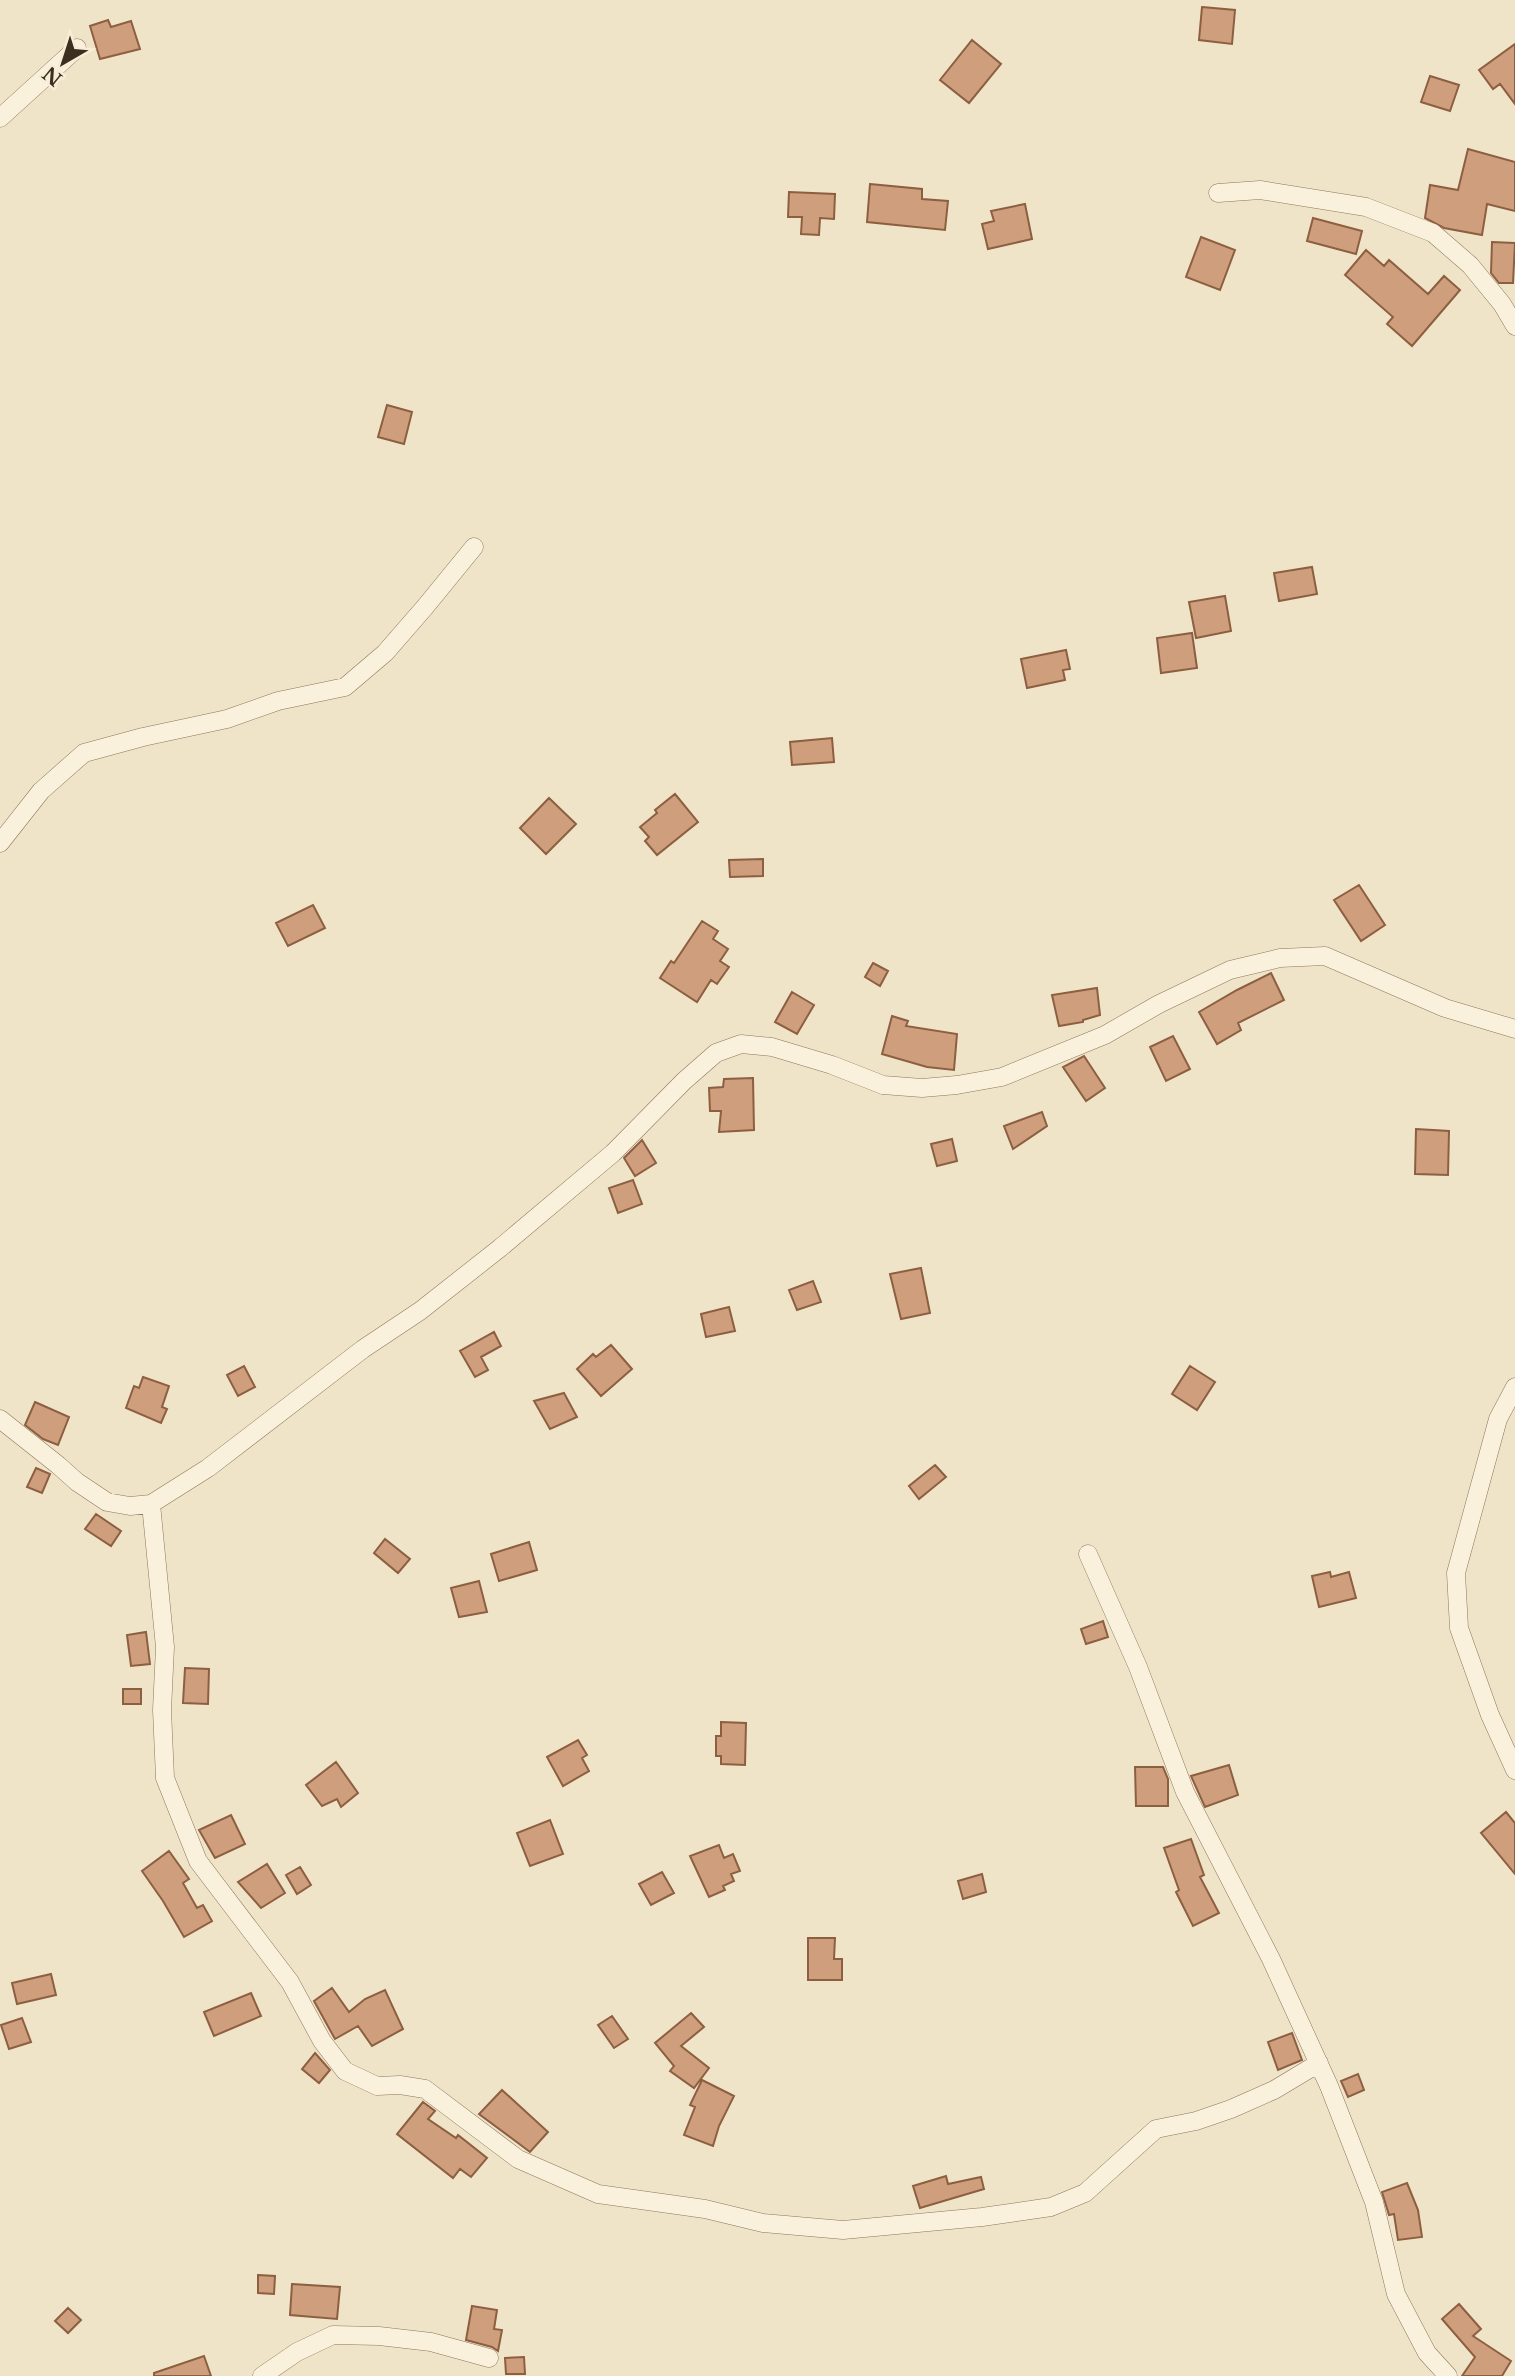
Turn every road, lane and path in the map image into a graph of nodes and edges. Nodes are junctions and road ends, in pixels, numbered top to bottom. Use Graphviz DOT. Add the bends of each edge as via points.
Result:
graph roads {
  1 [pos="77,48"];
  2 [pos="0,118"];
  3 [pos="1218,192"];
  4 [pos="1515,326"];
  5 [pos="474,547"];
  6 [pos="0,843"];
  7 [pos="1515,1029"];
  8 [pos="1515,1387"];
  9 [pos="0,1419"];
  10 [pos="151,1504"];
  11 [pos="1088,1554"];
  12 [pos="1515,1770"];
  13 [pos="1319,2063"];
  14 [pos="489,2358"];
  15 [pos="262,2376"];
  16 [pos="1448,2376"];
  1 -- 2 [label="street"];
  3 -- 4 [label="street" via="1260,190 1366,207 1433,233 1470,265"];
  5 -- 6 [label="street" via="385,653 345,687 84,753 41,791"];
  7 -- 10 [label="street" via="1445,1008 1325,956 1280,958 1230,970 1105,1035 1002,1077 957,1085 883,1085 772,1047 741,1044 716,1053 613,1153 430,1303 208,1468"];
  8 -- 12 [label="street" via="1498,1419 1456,1573 1459,1628"];
  9 -- 10 [label="street" via="107,1502"];
  10 -- 13 [label="street" via="165,1647 165,1778 198,1861 290,1982 322,2041 345,2071 377,2086 425,2089 518,2159 598,2193 763,2223 843,2230 982,2217 1051,2207 1085,2193 1156,2129 1231,2109"];
  11 -- 13 [label="street" via="1138,1667 1185,1793"];
  13 -- 16 [label="street" via="1374,2203 1396,2294 1427,2353"];
  14 -- 15 [label="street" via="431,2342 333,2336 297,2352"];
}
